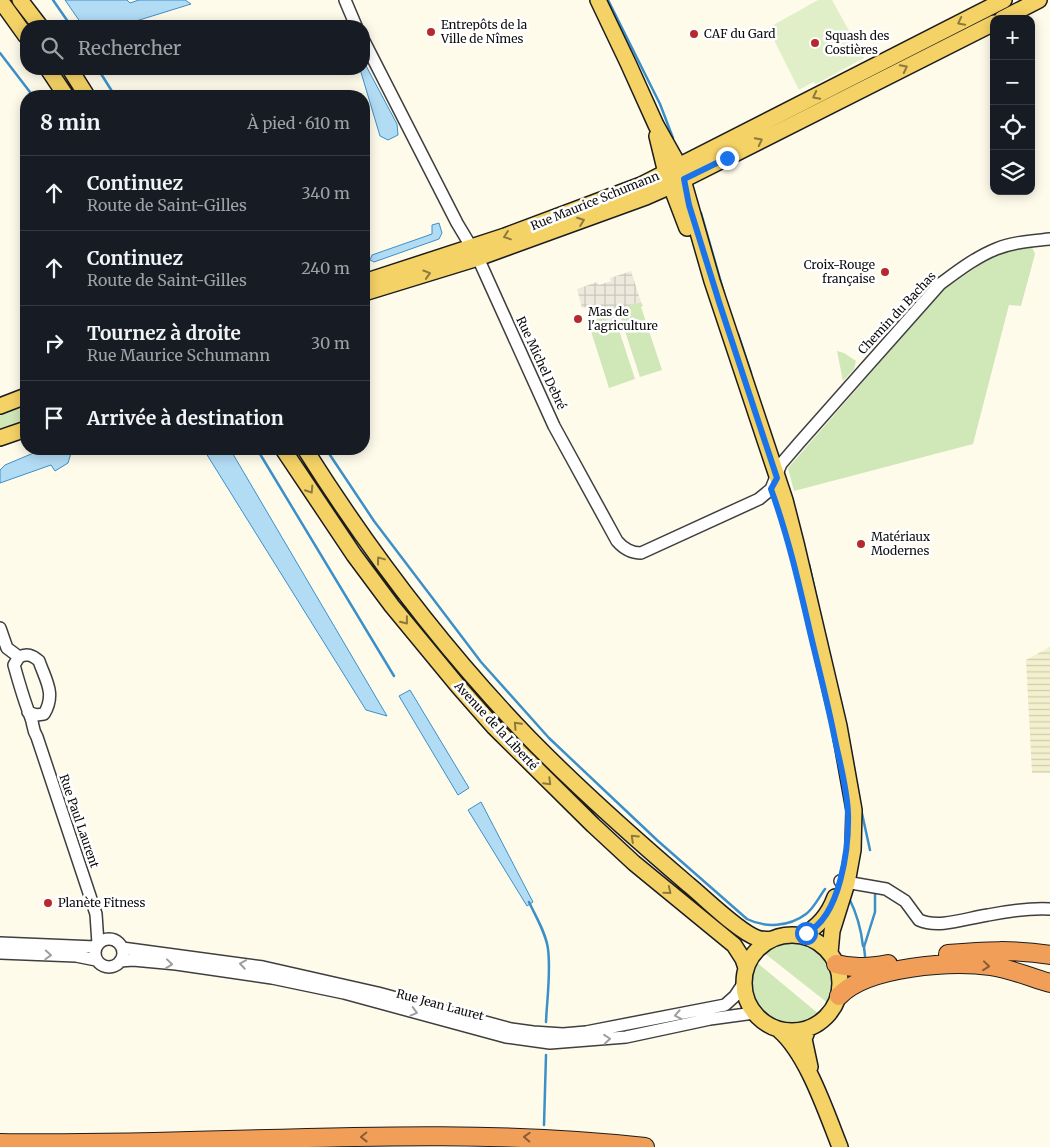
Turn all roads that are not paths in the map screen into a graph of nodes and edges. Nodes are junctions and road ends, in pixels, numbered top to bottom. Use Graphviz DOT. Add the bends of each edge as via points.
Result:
graph roads {
  1 [pos="0,0"];
  2 [pos="20,0"];
  3 [pos="345,0"];
  4 [pos="598,0"];
  5 [pos="1004,0"];
  6 [pos="1039,0"];
  7 [pos="1010,15"];
  8 [pos="35,20"];
  9 [pos="353,20"];
  10 [pos="990,25"];
  11 [pos="20,28"];
  12 [pos="370,53"];
  13 [pos="52,75"];
  14 [pos="74,75"];
  15 [pos="62,90"];
  16 [pos="84,90"];
  17 [pos="675,176"];
  18 [pos="1050,239"];
  19 [pos="475,253"];
  20 [pos="370,280"];
  21 [pos="370,291"];
  22 [pos="20,398"];
  23 [pos="0,406"];
  24 [pos="20,431"];
  25 [pos="0,438"];
  26 [pos="766,444"];
  27 [pos="793,450"];
  28 [pos="287,455"];
  29 [pos="309,455"];
  30 [pos="774,483"];
  31 [pos="0,628"];
  32 [pos="19,657"];
  33 [pos="28,712"];
  34 [pos="44,714"];
  35 [pos="36,737"];
  36 [pos="844,882"];
  37 [pos="1050,909"];
  38 [pos="96,914"];
  39 [pos="801,936"];
  40 [pos="111,939"];
  41 [pos="772,939"];
  42 [pos="0,942"];
  43 [pos="97,945"];
  44 [pos="122,948"];
  45 [pos="0,953"];
  46 [pos="1050,955"];
  47 [pos="833,959"];
  48 [pos="96,960"];
  49 [pos="120,961"];
  50 [pos="746,968"];
  51 [pos="1050,983"];
  52 [pos="744,984"];
  53 [pos="839,996"];
  54 [pos="754,1013"];
  55 [pos="808,1029"];
  56 [pos="779,1030"];
  57 [pos="812,1078"];
  58 [pos="831,1126"];
  59 [pos="0,1143"];
  60 [pos="645,1147"];
  61 [pos="840,1147"];
  62 [pos="854,1147"];
  1 -- 11 [label="main road"];
  2 -- 8 [label="main road"];
  3 -- 9 [label="street"];
  4 -- 17 [label="main road" via="656,125"];
  5 -- 17 [label="main road, Rue Maurice Schumann, one-way"];
  6 -- 7 [label="main road"];
  17 -- 10 [label="main road, Rue Maurice Schumann, one-way"];
  12 -- 19 [label="street, Rue Michel Debré"];
  13 -- 15 [label="main road"];
  14 -- 16 [label="main road"];
  17 -- 19 [label="main road, Rue Maurice Schumann" via="543,236"];
  17 -- 26 [label="main road" via="689,205"];
  17 -- 30 [label="main road" via="695,250"];
  18 -- 27 [label="street, Chemin du Bachas" via="996,249 967,264 940,284"];
  19 -- 20 [label="main road, Rue Maurice Schumann"];
  21 -- 19 [label="main road, Rue Maurice Schumann, one-way"];
  19 -- 30 [label="street, Rue Michel Debré" via="554,426 622,547 641,553 759,499"];
  22 -- 23 [label="main road"];
  24 -- 25 [label="main road"];
  26 -- 27 [label="street" via="779,452"];
  26 -- 30 [label="main road"];
  27 -- 30 [label="street, Chemin du Bachas" via="781,464"];
  28 -- 50 [label="main road, Avenue de la Liberté, one-way" via="376,584 494,727 614,844 734,945"];
  41 -- 29 [label="main road, Avenue de la Liberté, one-way" via="758,938 739,927 643,846 530,739 416,608"];
  30 -- 36 [label="main road" via="796,543 852,799 853,850"];
  31 -- 32 [label="street" via="7,648"];
  32 -- 33 [label="street, Rue Paul Laurent" via="14,665"];
  32 -- 34 [label="street" via="30,655 39,661 51,695 50,705"];
  33 -- 34 [label="street"];
  33 -- 35 [label="street, Rue Paul Laurent"];
  34 -- 35 [label="street"];
  35 -- 38 [label="street, Rue Paul Laurent"];
  36 -- 37 [label="street" via="886,889 905,901 919,920 935,924 990,914"];
  36 -- 39 [label="main road" via="812,931"];
  36 -- 47 [label="main road" via="832,931"];
  38 -- 40 [label="street, Rue Paul Laurent"];
  38 -- 43 [label="street, Rue Paul Laurent"];
  39 -- 41 [label="main road"];
  39 -- 47 [label="main road" via="815,941"];
  40 -- 43 [label="street"];
  40 -- 44 [label="street"];
  41 -- 50 [label="main road" via="757,950"];
  42 -- 43 [label="street"];
  43 -- 48 [label="street"];
  44 -- 49 [label="street"];
  52 -- 44 [label="street, Rue Jean Lauret, one-way" via="725,1005 563,1034 512,1029 378,993 263,967"];
  45 -- 48 [label="street, one-way" via="76,956"];
  46 -- 47 [label="highway" via="980,951 847,968"];
  47 -- 53 [label="main road" via="840,983"];
  48 -- 49 [label="street" via="108,967"];
  49 -- 54 [label="street, Rue Jean Lauret, one-way" via="176,964 272,978 344,993 506,1038 550,1043 626,1037"];
  50 -- 52 [label="main road"];
  53 -- 51 [label="highway, one-way" via="852,985 896,970 934,966 991,966"];
  52 -- 54 [label="main road" via="746,1000"];
  53 -- 55 [label="main road" via="829,1014"];
  54 -- 56 [label="main road" via="762,1022"];
  55 -- 56 [label="main road" via="794,1032"];
  55 -- 57 [label="main road" via="804,1039"];
  56 -- 57 [label="main road" via="788,1038"];
  57 -- 58 [label="main road"];
  58 -- 61 [label="main road"];
  58 -- 62 [label="main road"];
  60 -- 59 [label="highway, one-way" via="575,1140 467,1136"];
}
